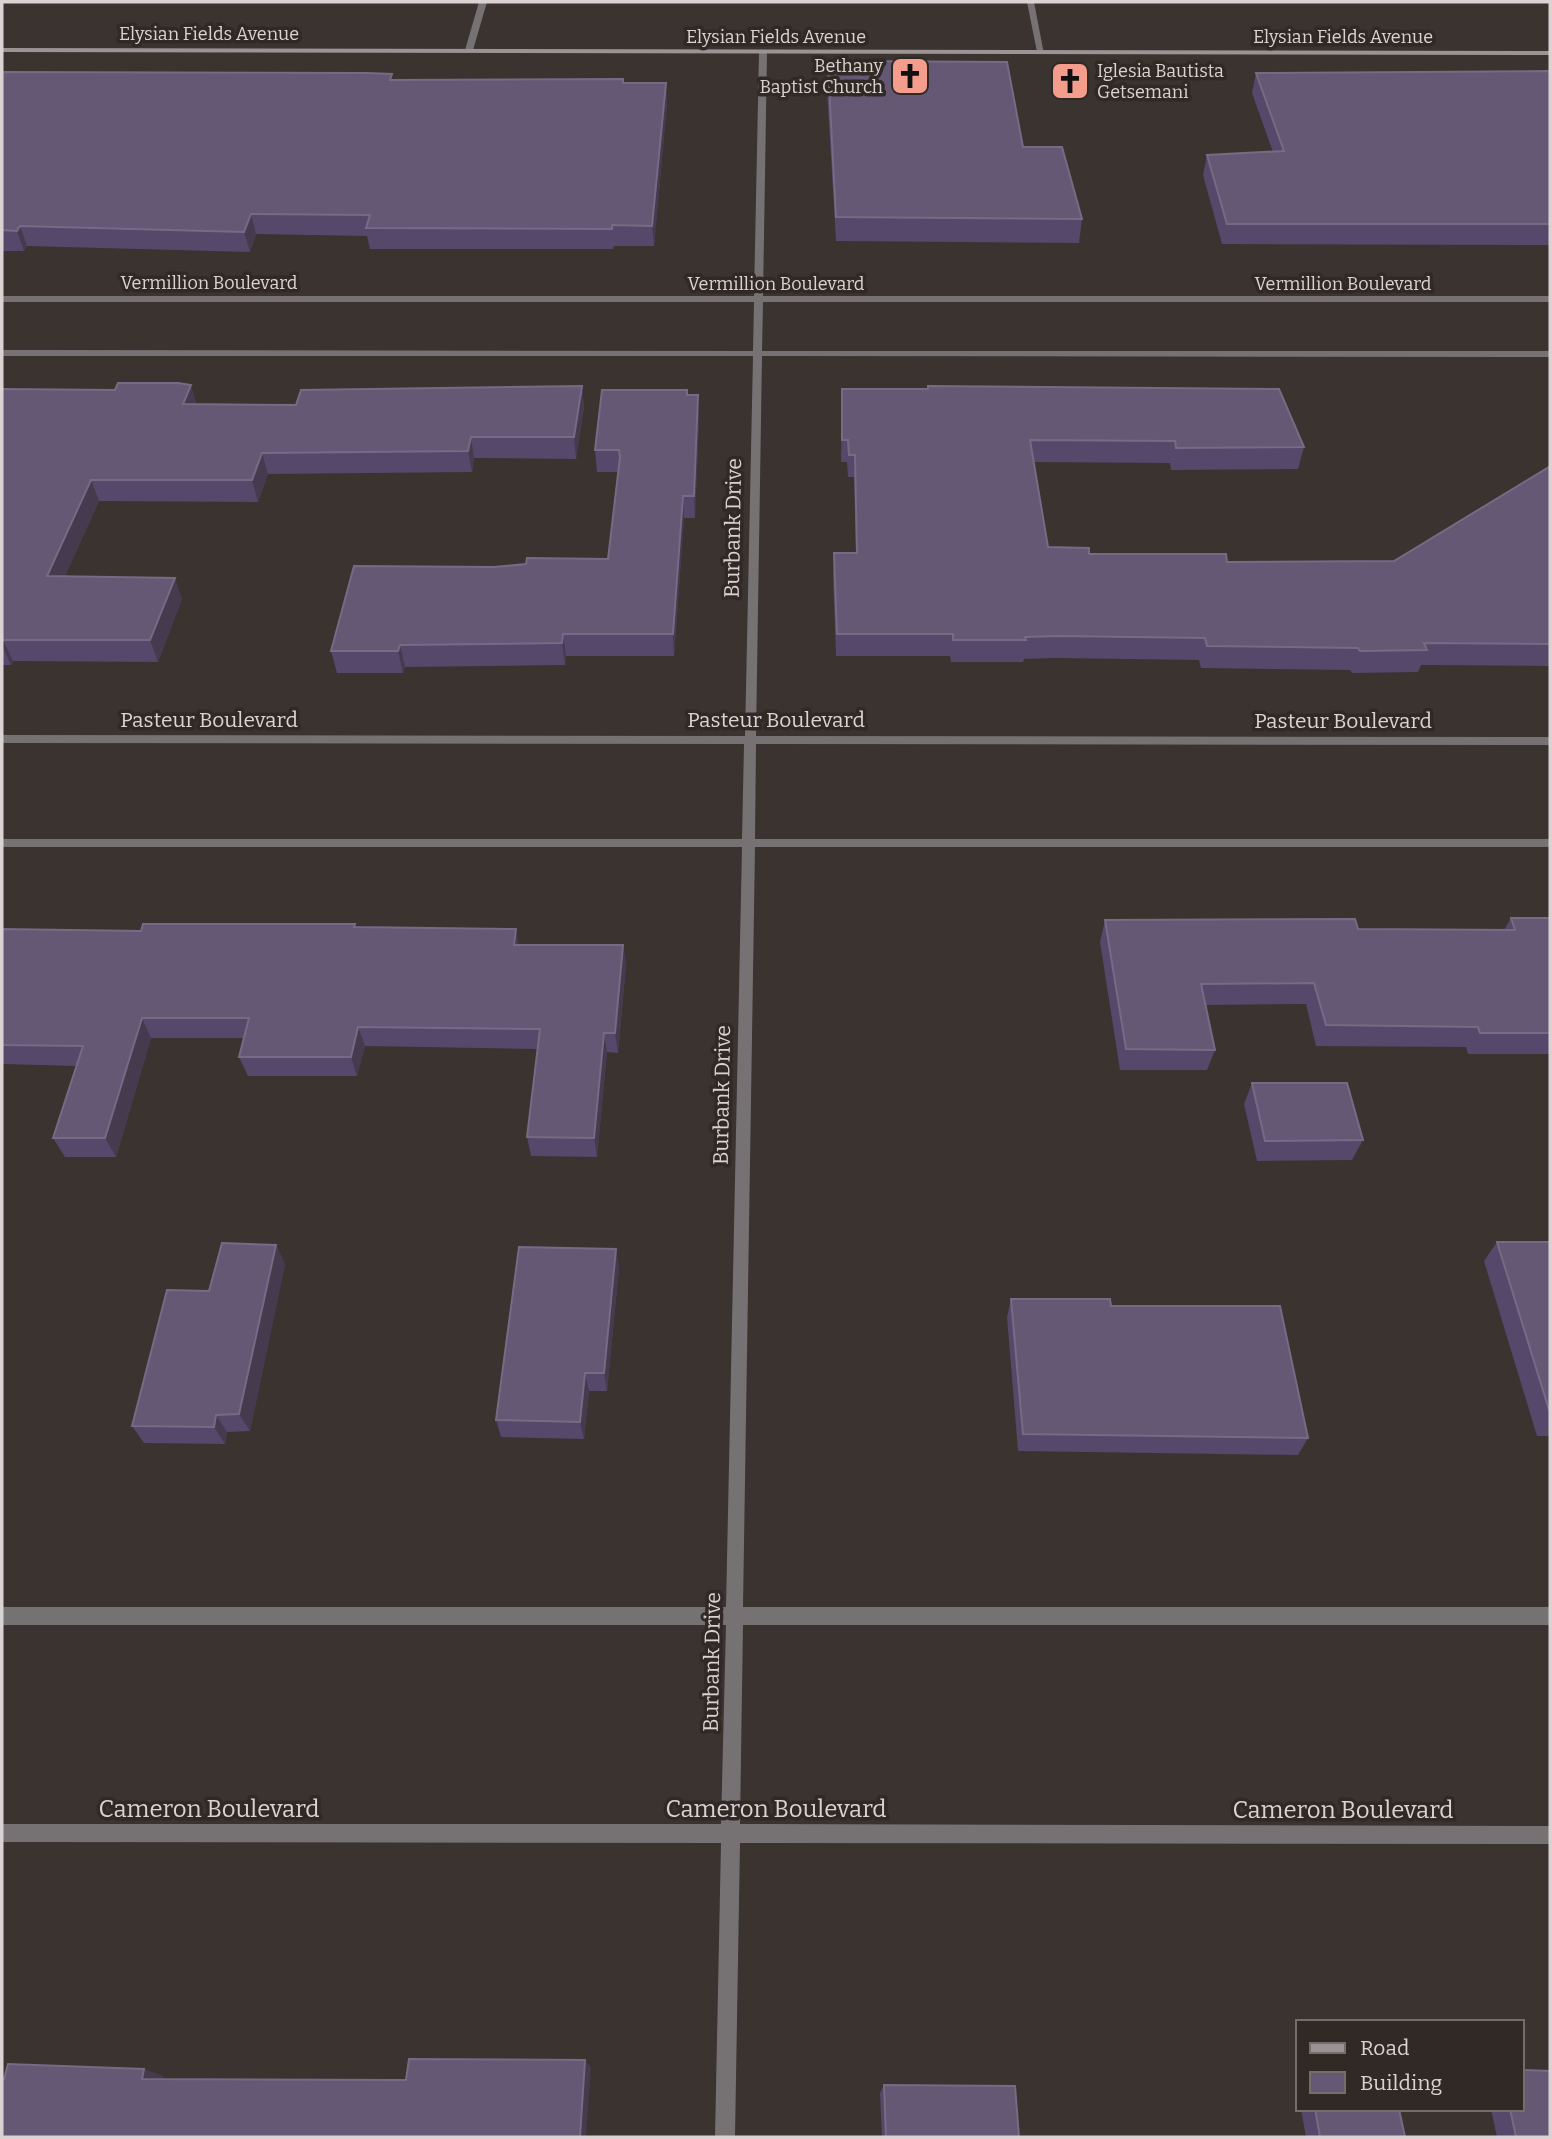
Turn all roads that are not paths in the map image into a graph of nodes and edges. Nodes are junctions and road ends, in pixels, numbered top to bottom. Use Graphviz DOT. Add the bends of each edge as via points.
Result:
graph roads {
  1 [pos="483,2"];
  2 [pos="1030,2"];
  3 [pos="2,50"];
  4 [pos="468,50"];
  5 [pos="1041,52"];
  6 [pos="763,53"];
  7 [pos="1550,53"];
  8 [pos="2,299"];
  9 [pos="1550,299"];
  10 [pos="758,300"];
  11 [pos="2,353"];
  12 [pos="757,354"];
  13 [pos="1550,354"];
  14 [pos="2,739"];
  15 [pos="750,740"];
  16 [pos="1550,741"];
  17 [pos="2,843"];
  18 [pos="748,843"];
  19 [pos="1550,843"];
  20 [pos="2,1616"];
  21 [pos="734,1616"];
  22 [pos="1550,1616"];
  23 [pos="2,1833"];
  24 [pos="730,1834"];
  25 [pos="1550,1835"];
  26 [pos="725,2137"];
  1 -- 4 [label="street"];
  2 -- 5 [label="street"];
  3 -- 4 [label="main road, Elysian Fields Avenue"];
  4 -- 6 [label="main road, Elysian Fields Avenue"];
  5 -- 6 [label="main road, Elysian Fields Avenue"];
  5 -- 7 [label="main road, Elysian Fields Avenue"];
  6 -- 10 [label="street, Burbank Drive"];
  8 -- 10 [label="street, Vermillion Boulevard"];
  9 -- 10 [label="street, Vermillion Boulevard"];
  10 -- 12 [label="street, Burbank Drive"];
  11 -- 12 [label="street"];
  12 -- 13 [label="street"];
  12 -- 15 [label="street, Burbank Drive"];
  14 -- 15 [label="street, Pasteur Boulevard"];
  15 -- 16 [label="street, Pasteur Boulevard"];
  15 -- 18 [label="street, Burbank Drive"];
  17 -- 18 [label="street"];
  18 -- 19 [label="street"];
  18 -- 21 [label="street, Burbank Drive"];
  20 -- 21 [label="street"];
  21 -- 22 [label="street"];
  21 -- 24 [label="street, Burbank Drive"];
  23 -- 24 [label="street, Cameron Boulevard"];
  24 -- 25 [label="street, Cameron Boulevard"];
  24 -- 26 [label="street, Burbank Drive"];
}
